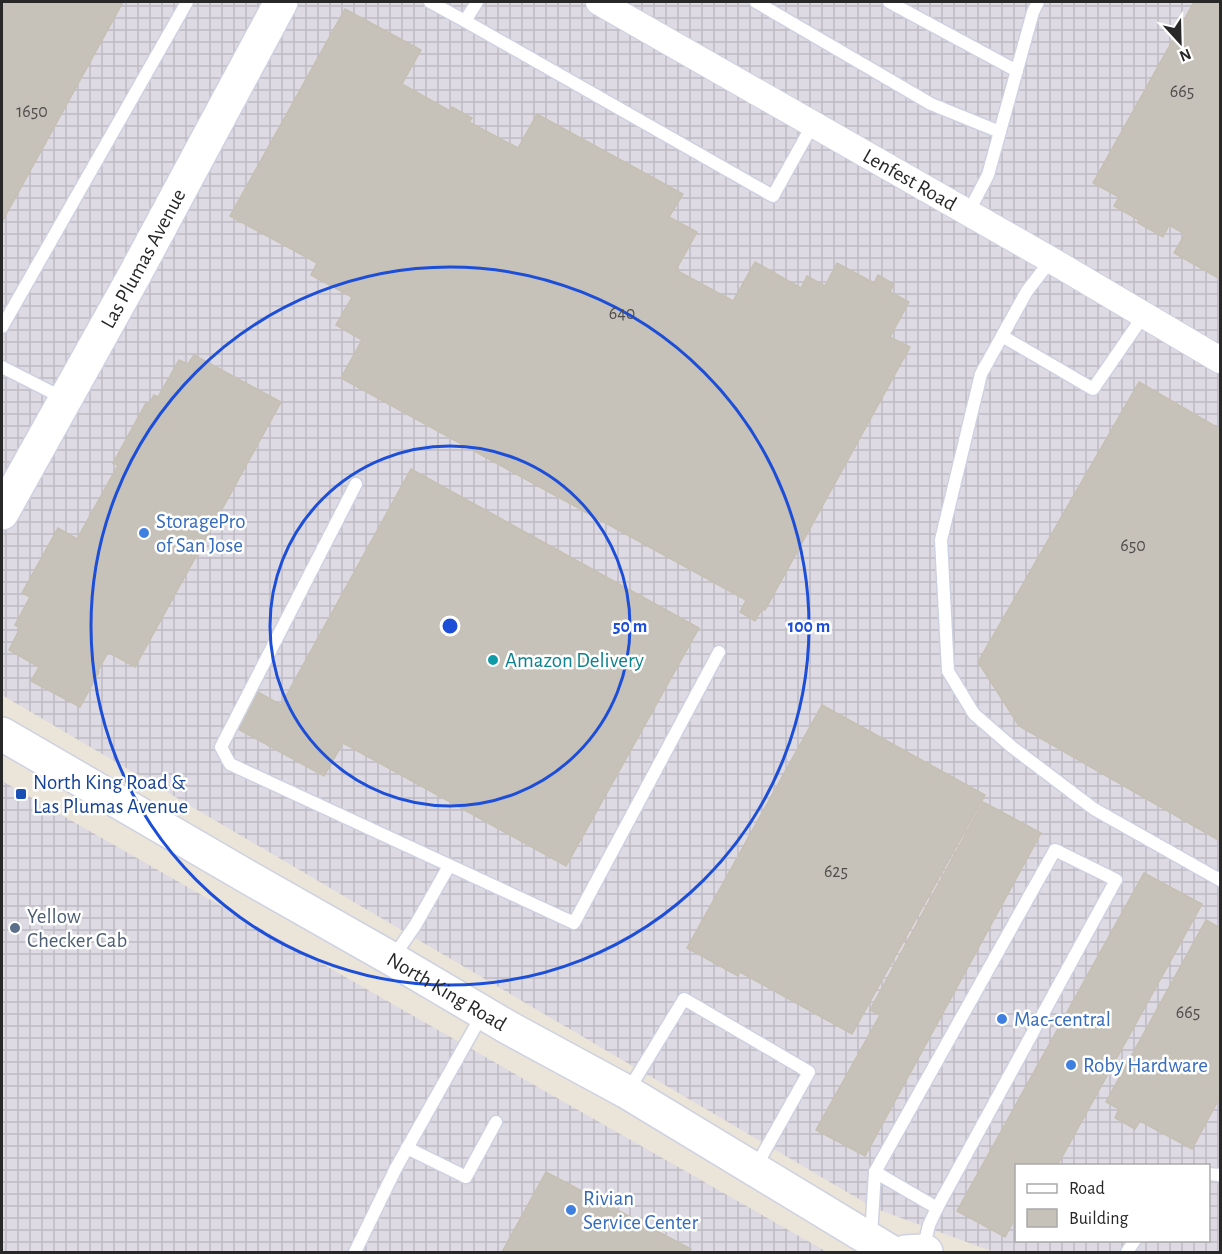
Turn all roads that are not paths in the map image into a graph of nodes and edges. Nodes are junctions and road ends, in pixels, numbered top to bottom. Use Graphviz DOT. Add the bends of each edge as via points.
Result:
graph roads {
  1 [pos="187,2"];
  2 [pos="281,2"];
  3 [pos="430,2"];
  4 [pos="477,2"];
  5 [pos="599,2"];
  6 [pos="756,2"];
  7 [pos="889,2"];
  8 [pos="1038,2"];
  9 [pos="465,21"];
  10 [pos="1017,71"];
  11 [pos="813,124"];
  12 [pos="1000,132"];
  13 [pos="968,213"];
  14 [pos="1051,260"];
  15 [pos="1144,315"];
  16 [pos="2,327"];
  17 [pos="1002,336"];
  18 [pos="1221,360"];
  19 [pos="2,367"];
  20 [pos="66,399"];
  21 [pos="356,484"];
  22 [pos="2,513"];
  23 [pos="719,652"];
  24 [pos="2,734"];
  25 [pos="449,866"];
  26 [pos="1221,880"];
  27 [pos="393,958"];
  28 [pos="483,1013"];
  29 [pos="627,1092"];
  30 [pos="496,1122"];
  31 [pos="407,1148"];
  32 [pos="754,1169"];
  33 [pos="875,1172"];
  34 [pos="937,1209"];
  35 [pos="897,1250"];
  36 [pos="355,1252"];
  1 -- 16 [label="lane"];
  2 -- 20 [label="main road, Las Plumas Avenue"];
  3 -- 9 [label="lane"];
  4 -- 9 [label="lane"];
  5 -- 11 [label="street, Lenfest Road"];
  6 -- 12 [label="lane" via="931,104"];
  7 -- 10 [label="lane"];
  8 -- 10 [label="lane"];
  9 -- 11 [label="lane" via="773,196"];
  10 -- 12 [label="lane"];
  11 -- 13 [label="street, Lenfest Road"];
  12 -- 13 [label="lane" via="988,175"];
  13 -- 14 [label="street, Lenfest Road"];
  14 -- 15 [label="street, Lenfest Road"];
  14 -- 17 [label="lane" via="1027,291"];
  15 -- 17 [label="lane" via="1093,389"];
  15 -- 18 [label="street, Lenfest Road"];
  17 -- 26 [label="lane" via="981,374 941,540 948,671 974,714 1012,747 1095,809"];
  19 -- 20 [label="lane"];
  20 -- 22 [label="main road, Las Plumas Avenue"];
  21 -- 25 [label="lane" via="221,747 230,764"];
  23 -- 25 [label="lane" via="574,923"];
  24 -- 27 [label="main road, North King Road"];
  25 -- 27 [label="lane"];
  27 -- 28 [label="main road, North King Road"];
  28 -- 29 [label="main road, North King Road"];
  28 -- 31 [label="lane"];
  29 -- 32 [label="main road, North King Road"];
  29 -- 32 [label="lane" via="684,999 809,1072"];
  30 -- 31 [label="lane" via="466,1177"];
  31 -- 36 [label="lane"];
  32 -- 35 [label="main road, North King Road"];
  33 -- 34 [label="lane"];
  33 -- 34 [label="lane" via="1055,850 1116,880"];
  33 -- 35 [label="lane"];
  34 -- 35 [label="lane" via="929,1225"];
}
